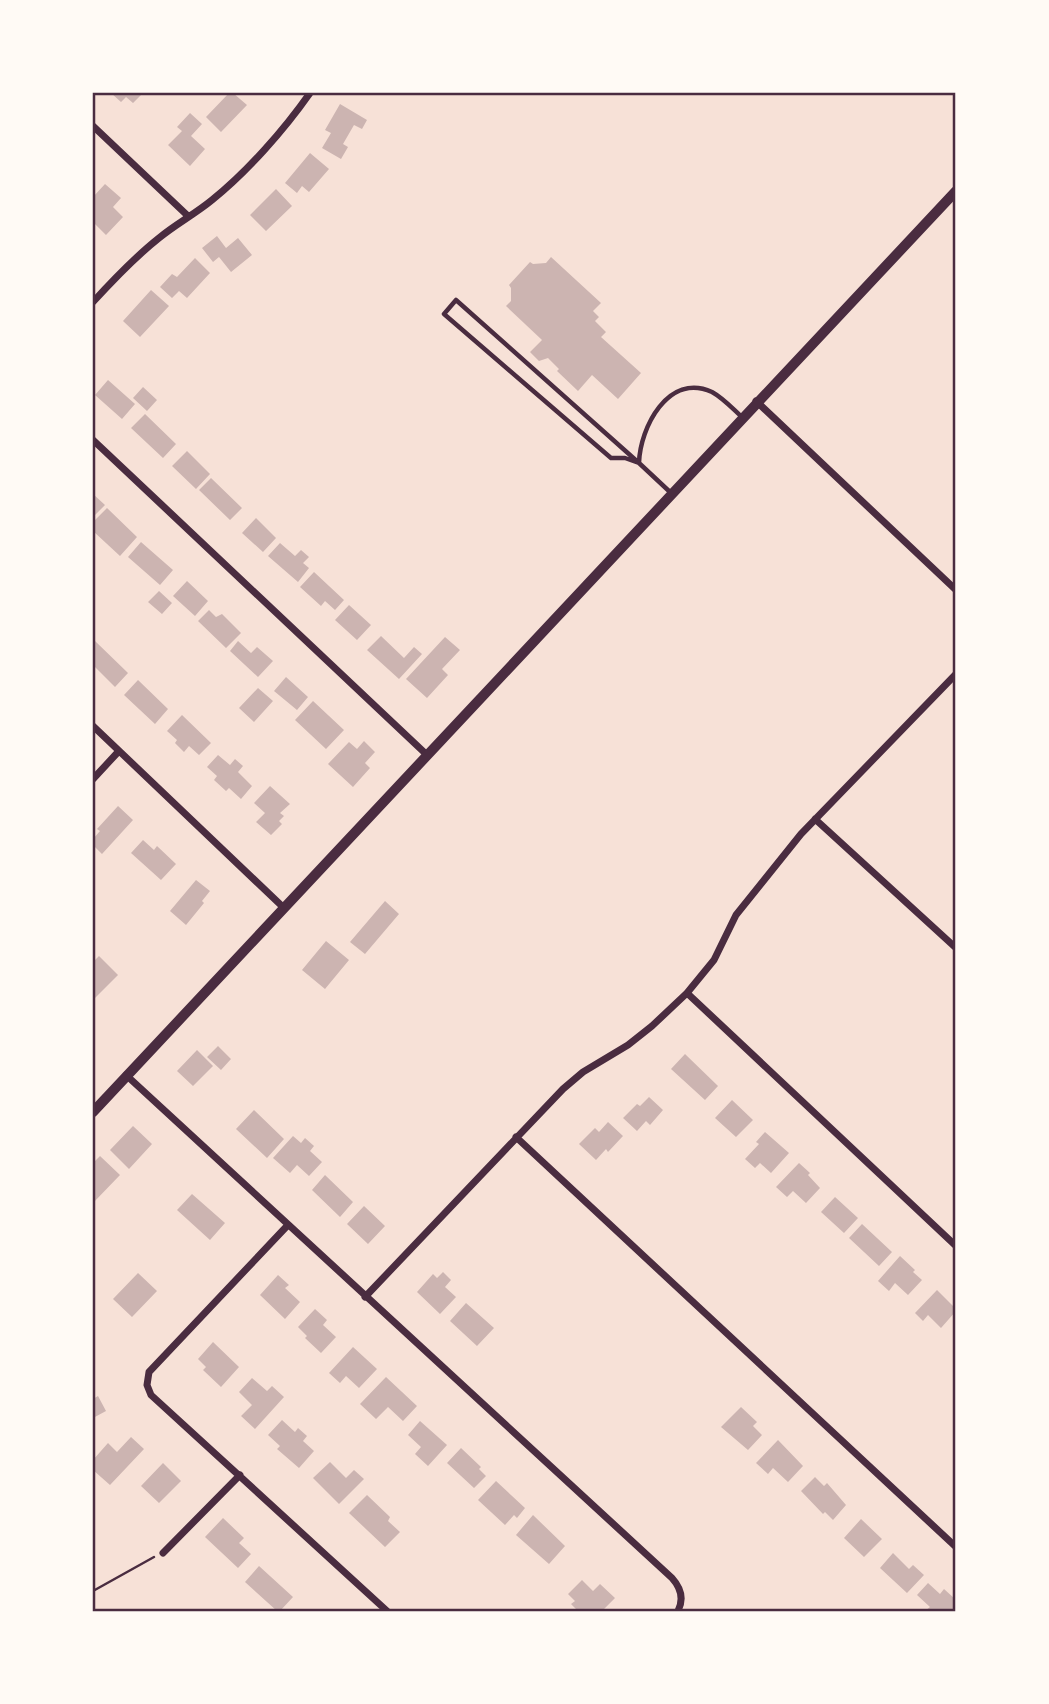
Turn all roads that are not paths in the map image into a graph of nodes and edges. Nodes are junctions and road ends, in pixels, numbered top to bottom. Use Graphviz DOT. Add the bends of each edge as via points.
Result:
graph roads {
  1 [pos="310,93"];
  2 [pos="93,126"];
  3 [pos="956,191"];
  4 [pos="188,216"];
  5 [pos="93,302"];
  6 [pos="756,401"];
  7 [pos="742,417"];
  8 [pos="93,440"];
  9 [pos="639,463"];
  10 [pos="671,493"];
  11 [pos="956,590"];
  12 [pos="956,674"];
  13 [pos="93,726"];
  14 [pos="119,751"];
  15 [pos="426,754"];
  16 [pos="93,779"];
  17 [pos="815,819"];
  18 [pos="284,908"];
  19 [pos="956,948"];
  20 [pos="687,993"];
  21 [pos="127,1075"];
  22 [pos="93,1112"];
  23 [pos="516,1137"];
  24 [pos="287,1226"];
  25 [pos="956,1246"];
  26 [pos="365,1297"];
  27 [pos="240,1475"];
  28 [pos="956,1546"];
  29 [pos="163,1553"];
  30 [pos="387,1611"];
  31 [pos="678,1611"];
  1 -- 4 [label="street" via="246,169"];
  2 -- 4 [label="street"];
  3 -- 6 [label="street"];
  4 -- 5 [label="street" via="127,264"];
  6 -- 7 [label="street"];
  6 -- 11 [label="street"];
  7 -- 9 [label="lane" via="713,393 701,389 676,394 649,419 639,446"];
  7 -- 10 [label="street"];
  8 -- 15 [label="street"];
  9 -- 9 [label="lane" via="457,300 444,314 611,458"];
  9 -- 10 [label="lane"];
  10 -- 15 [label="street"];
  12 -- 17 [label="street"];
  13 -- 14 [label="street"];
  14 -- 16 [label="street"];
  14 -- 18 [label="street"];
  15 -- 18 [label="street"];
  17 -- 19 [label="street"];
  17 -- 20 [label="street" via="736,915 714,960"];
  18 -- 21 [label="street"];
  20 -- 23 [label="street" via="628,1045 573,1080"];
  20 -- 25 [label="street"];
  21 -- 22 [label="street"];
  21 -- 24 [label="street"];
  23 -- 26 [label="street"];
  23 -- 28 [label="street"];
  24 -- 26 [label="street"];
  24 -- 27 [label="street" via="149,1372 146,1385 150,1395"];
  26 -- 31 [label="street" via="679,1585"];
  27 -- 29 [label="street"];
  27 -- 30 [label="street"];
}
